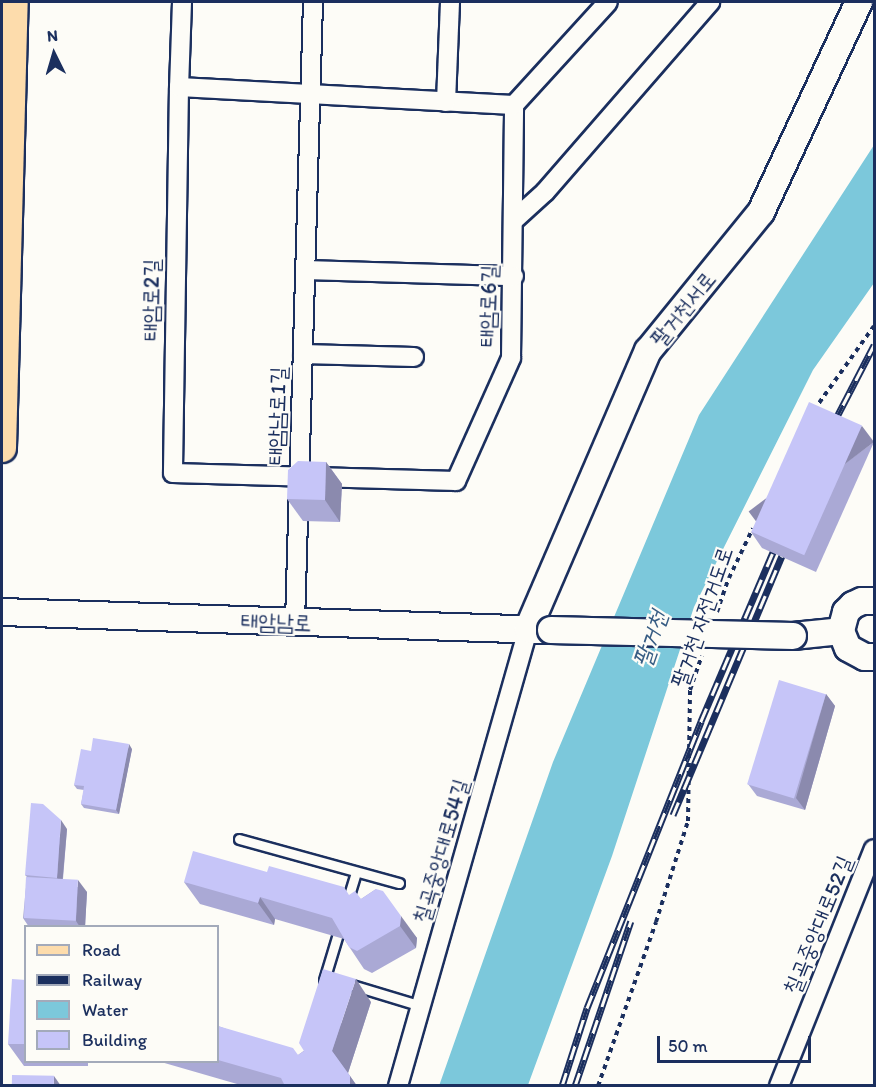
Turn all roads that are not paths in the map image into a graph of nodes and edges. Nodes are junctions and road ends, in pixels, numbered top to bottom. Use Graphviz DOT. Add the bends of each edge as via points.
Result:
graph roads {
  1 [pos="14,2"];
  2 [pos="183,2"];
  3 [pos="313,2"];
  4 [pos="450,2"];
  5 [pos="710,2"];
  6 [pos="859,2"];
  7 [pos="601,5"];
  8 [pos="179,87"];
  9 [pos="310,96"];
  10 [pos="446,102"];
  11 [pos="514,105"];
  12 [pos="513,221"];
  13 [pos="5,263"];
  14 [pos="306,270"];
  15 [pos="514,276"];
  16 [pos="303,354"];
  17 [pos="414,357"];
  18 [pos="2,448"];
  19 [pos="300,476"];
  20 [pos="874,601"];
  21 [pos="2,612"];
  22 [pos="295,623"];
  23 [pos="540,630"];
  24 [pos="841,631"];
  25 [pos="874,657"];
  26 [pos="239,839"];
  27 [pos="874,849"];
  28 [pos="356,872"];
  29 [pos="399,883"];
  30 [pos="324,977"];
  31 [pos="335,980"];
  32 [pos="346,983"];
  33 [pos="321,988"];
  34 [pos="421,1006"];
  35 [pos="398,1086"];
  36 [pos="779,1086"];
  1 -- 13 [label="main road"];
  2 -- 8 [label="street, 태암로2길"];
  3 -- 9 [label="street, 태암남로1길"];
  4 -- 10 [label="street"];
  5 -- 12 [label="street" via="545,192"];
  6 -- 23 [label="main road, 팔거천서로" via="761,212 648,351"];
  7 -- 11 [label="street"];
  8 -- 9 [label="street"];
  8 -- 19 [label="street, 태암로2길" via="173,473"];
  9 -- 10 [label="street"];
  9 -- 14 [label="street, 태암남로1길"];
  10 -- 11 [label="street"];
  11 -- 12 [label="street, 태암로6길"];
  12 -- 15 [label="street, 태암로6길"];
  13 -- 18 [label="main road"];
  14 -- 15 [label="street"];
  14 -- 16 [label="street, 태암남로1길"];
  15 -- 19 [label="street, 태암로6길" via="511,358 456,481"];
  16 -- 17 [label="street, 태암남로1길"];
  16 -- 19 [label="street, 태암남로1길"];
  19 -- 22 [label="street, 태암남로1길"];
  20 -- 24 [label="main road" via="853,605 846,612"];
  21 -- 22 [label="main road, 태암남로"];
  22 -- 23 [label="main road, 태암남로"];
  23 -- 24 [label="main road, 태암남로, bridge" via="793,636"];
  23 -- 34 [label="street, 칠곡중앙대로54길"];
  24 -- 25 [label="main road" via="848,648"];
  26 -- 28 [label="lane"];
  27 -- 36 [label="street, 칠곡중앙대로52길"];
  28 -- 29 [label="lane"];
  28 -- 30 [label="lane"];
  30 -- 31 [label="lane"];
  30 -- 33 [label="lane"];
  32 -- 34 [label="lane"];
  34 -- 35 [label="street, 칠곡중앙대로54길"];
}
